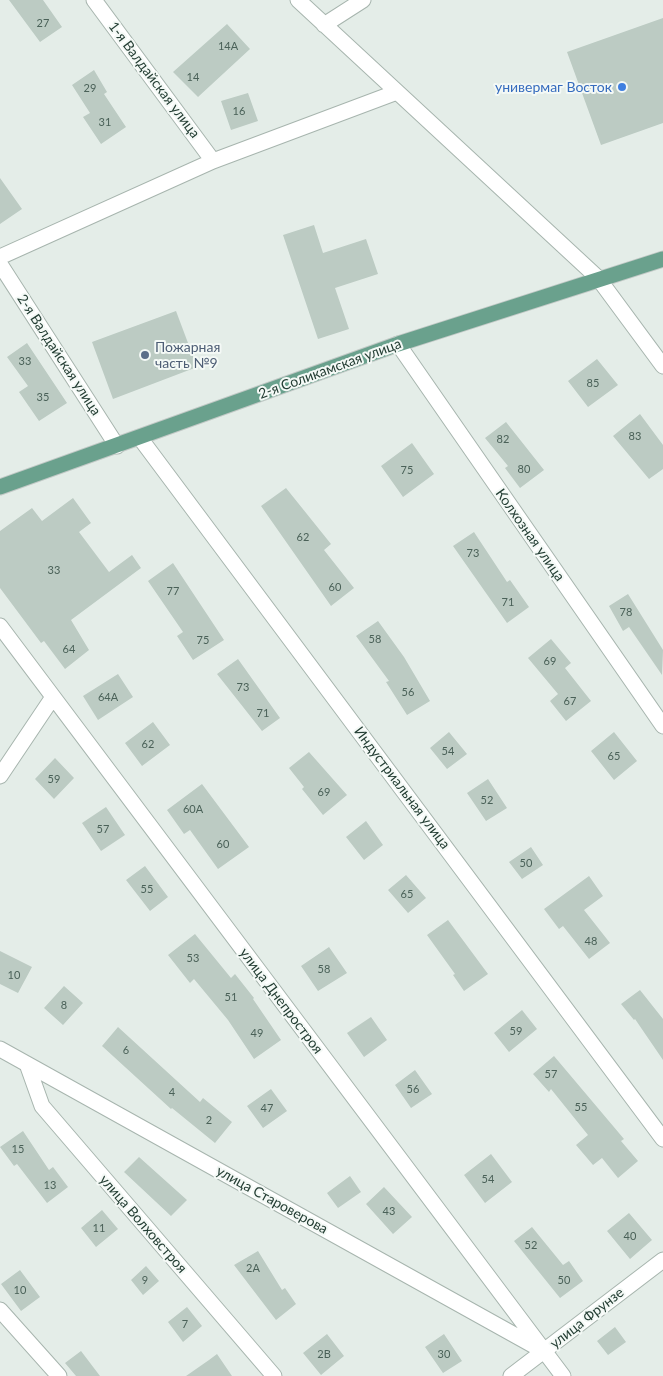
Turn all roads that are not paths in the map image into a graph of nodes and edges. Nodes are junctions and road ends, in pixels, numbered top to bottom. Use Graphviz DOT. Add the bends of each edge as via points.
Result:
graph roads {
  1 [pos="94,0"];
  2 [pos="298,0"];
  3 [pos="363,0"];
  4 [pos="324,25"];
  5 [pos="397,92"];
  6 [pos="213,161"];
  7 [pos="0,257"];
  8 [pos="663,259"];
  9 [pos="0,264"];
  10 [pos="598,278"];
  11 [pos="398,344"];
  12 [pos="663,366"];
  13 [pos="140,438"];
  14 [pos="117,446"];
  15 [pos="0,487"];
  16 [pos="0,626"];
  17 [pos="53,697"];
  18 [pos="663,726"];
  19 [pos="0,776"];
  20 [pos="0,1048"];
  21 [pos="27,1064"];
  22 [pos="663,1139"];
  23 [pos="663,1260"];
  24 [pos="0,1310"];
  25 [pos="544,1351"];
  26 [pos="59,1376"];
  27 [pos="274,1376"];
  28 [pos="511,1376"];
  29 [pos="563,1376"];
  1 -- 6 [label="street, 1-я Валдайская улица"];
  2 -- 4 [label="street"];
  3 -- 4 [label="street"];
  4 -- 5 [label="street"];
  5 -- 6 [label="street"];
  5 -- 10 [label="street"];
  6 -- 7 [label="street"];
  8 -- 10 [label="main road, 2-я Соликамская улица"];
  9 -- 14 [label="street, 2-я Валдайская улица"];
  10 -- 11 [label="main road, 2-я Соликамская улица"];
  10 -- 12 [label="street"];
  11 -- 13 [label="main road, 2-я Соликамская улица"];
  11 -- 18 [label="street, Колхозная улица"];
  13 -- 14 [label="main road, 2-я Соликамская улица"];
  13 -- 22 [label="street, Индустриальная улица"];
  14 -- 15 [label="main road, 2-я Соликамская улица"];
  16 -- 17 [label="street, улица Днепростроя"];
  17 -- 19 [label="street"];
  17 -- 25 [label="street, улица Днепростроя"];
  20 -- 21 [label="street, улица Староверова"];
  21 -- 25 [label="street, улица Староверова"];
  21 -- 27 [label="street, улица Волховстроя" via="42,1106"];
  23 -- 25 [label="street, улица Фрунзе"];
  24 -- 26 [label="street"];
  25 -- 28 [label="street, улица Фрунзе"];
  25 -- 29 [label="street, улица Днепростроя"];
}
